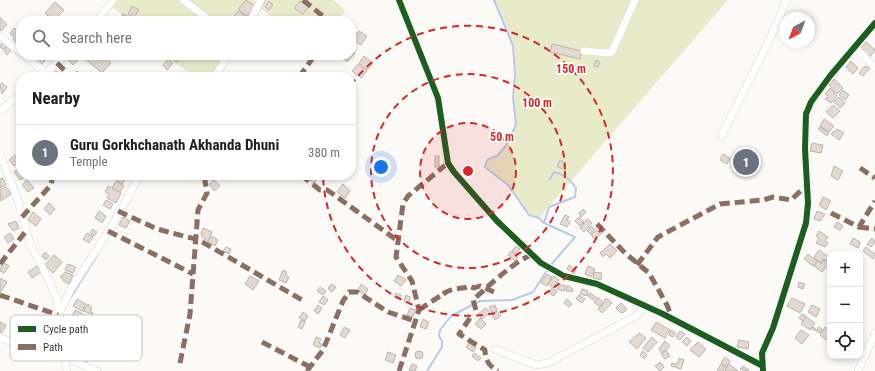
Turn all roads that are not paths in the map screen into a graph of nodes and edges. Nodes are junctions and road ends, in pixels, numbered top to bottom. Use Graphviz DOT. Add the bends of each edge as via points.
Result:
graph roads {
  1 [pos="113,0"];
  2 [pos="183,0"];
  3 [pos="261,0"];
  4 [pos="399,0"];
  5 [pos="635,0"];
  6 [pos="787,0"];
  7 [pos="101,16"];
  8 [pos="204,16"];
  9 [pos="253,16"];
  10 [pos="875,23"];
  11 [pos="0,36"];
  12 [pos="855,47"];
  13 [pos="16,49"];
  14 [pos="584,51"];
  15 [pos="29,60"];
  16 [pos="60,60"];
  17 [pos="226,60"];
  18 [pos="57,63"];
  19 [pos="875,68"];
  20 [pos="41,72"];
  21 [pos="47,72"];
  22 [pos="66,72"];
  23 [pos="217,72"];
  24 [pos="16,98"];
  25 [pos="0,111"];
  26 [pos="721,136"];
  27 [pos="0,154"];
  28 [pos="137,180"];
  29 [pos="645,306"];
  30 [pos="58,315"];
  31 [pos="875,333"];
  32 [pos="0,338"];
  33 [pos="10,341"];
  34 [pos="495,349"];
  35 [pos="65,361"];
  36 [pos="73,361"];
  37 [pos="762,368"];
  38 [pos="67,371"];
  39 [pos="97,371"];
  40 [pos="858,371"];
  1 -- 7 [label="street"];
  2 -- 8 [label="street"];
  3 -- 9 [label="street"];
  4 -- 29 [label="street" via="438,98 447,157 454,172 497,221 541,263 564,276 597,284"];
  5 -- 14 [label="street" via="612,52 607,54"];
  6 -- 26 [label="street"];
  10 -- 12 [label="street"];
  11 -- 13 [label="street"];
  12 -- 19 [label="street"];
  12 -- 37 [label="street" via="815,97 806,114 806,223 773,328 762,353"];
  15 -- 20 [label="street"];
  16 -- 18 [label="street"];
  17 -- 23 [label="street"];
  18 -- 21 [label="street"];
  18 -- 22 [label="street"];
  24 -- 25 [label="street"];
  27 -- 30 [label="street" via="18,200 31,247 57,298"];
  28 -- 30 [label="street"];
  29 -- 34 [label="street" via="636,316 548,363 536,365"];
  29 -- 37 [label="street"];
  31 -- 40 [label="street"];
  32 -- 33 [label="street"];
  35 -- 38 [label="street"];
  36 -- 39 [label="street"];
}
